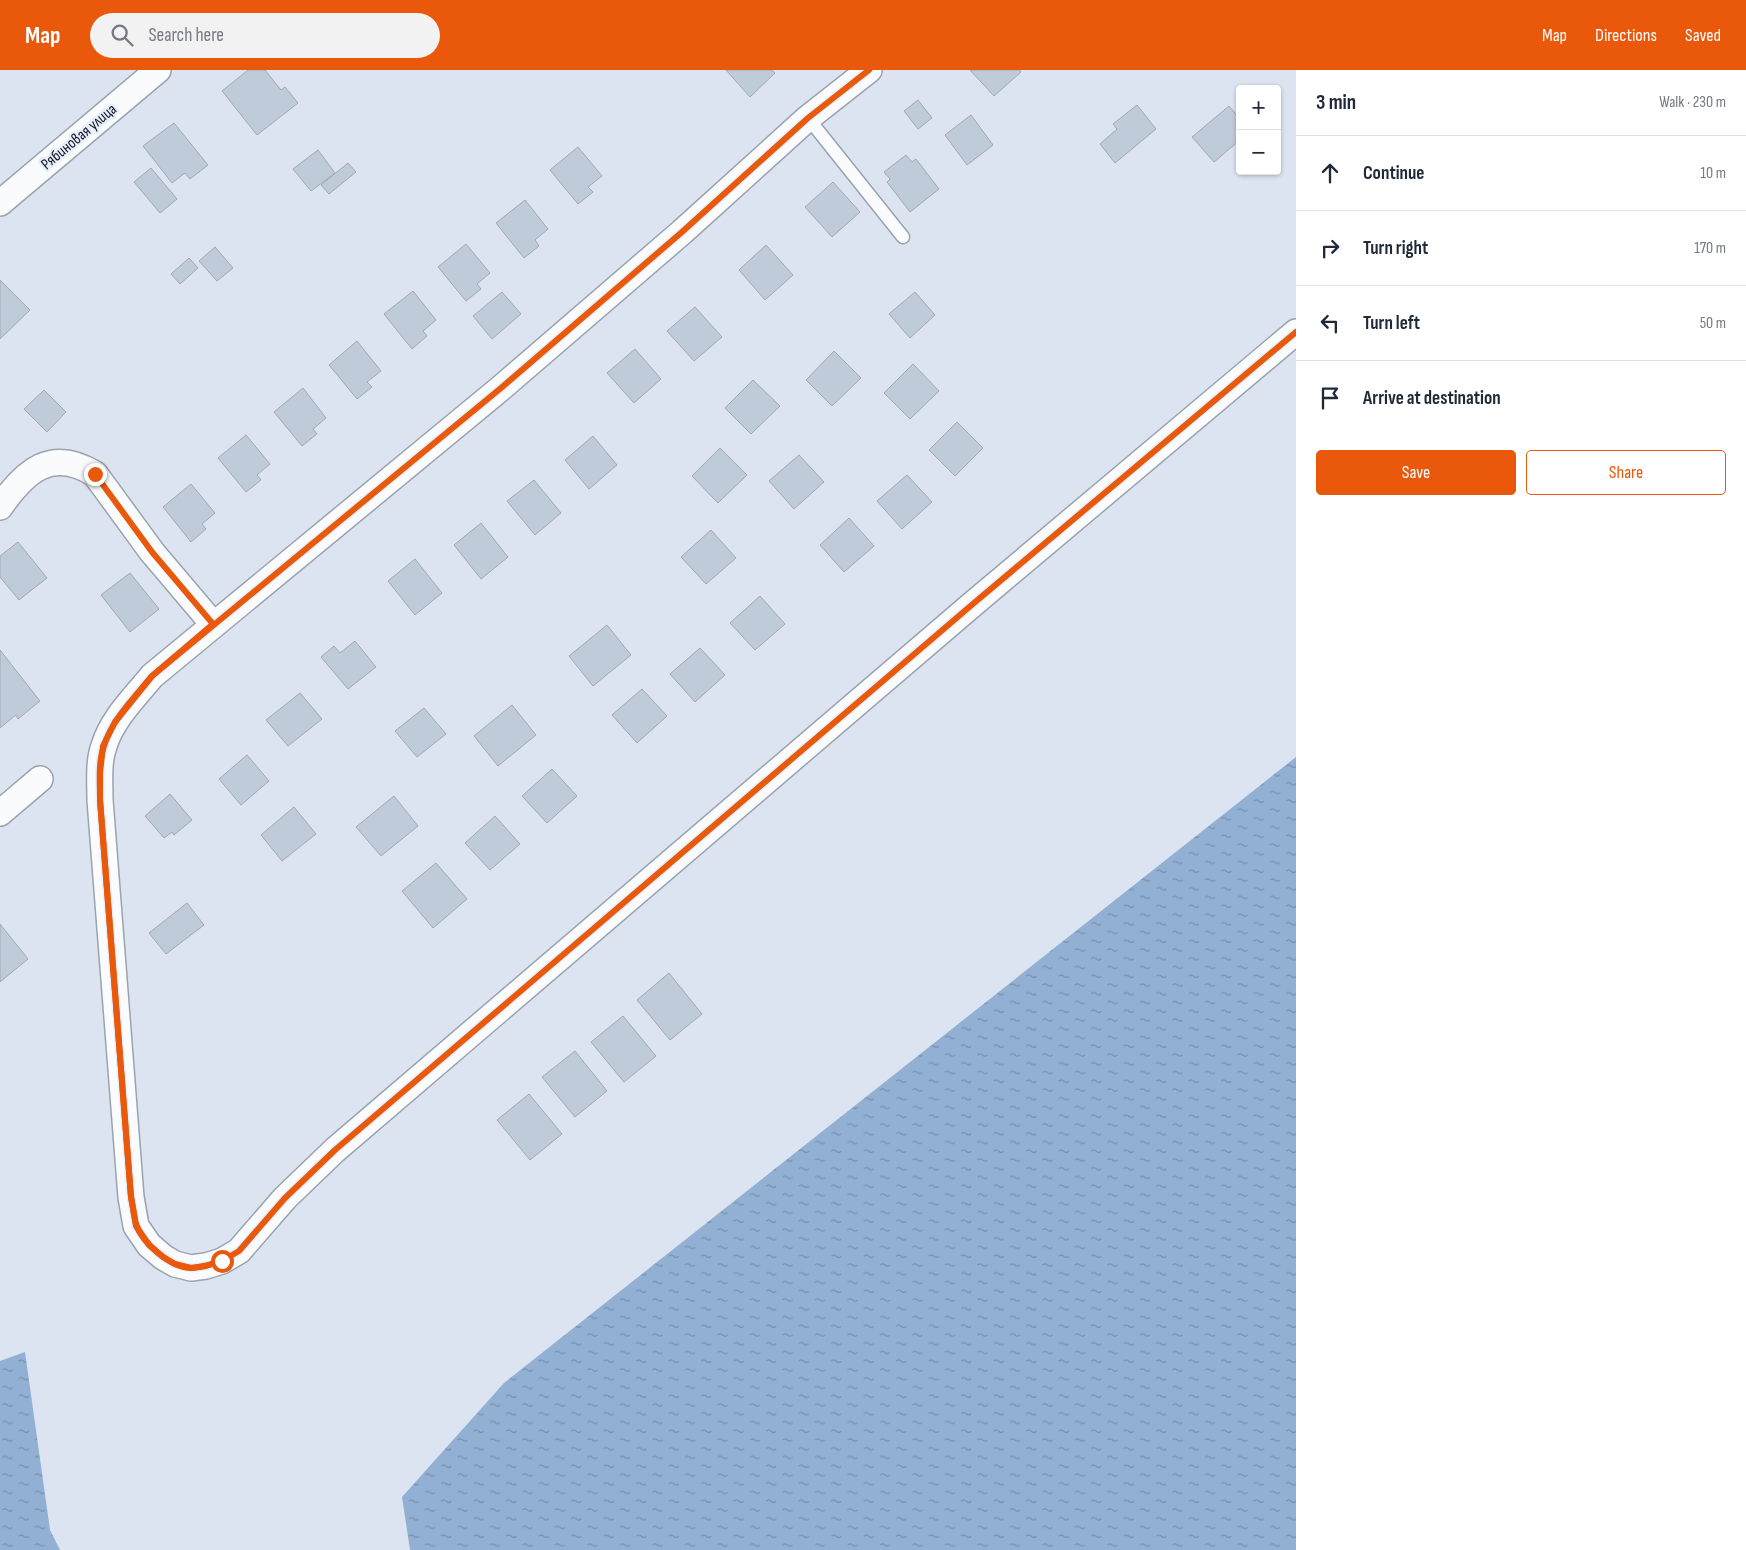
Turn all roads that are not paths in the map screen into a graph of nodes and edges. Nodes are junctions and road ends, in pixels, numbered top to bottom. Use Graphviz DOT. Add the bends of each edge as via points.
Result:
graph roads {
  1 [pos="158,70"];
  2 [pos="868,70"];
  3 [pos="808,118"];
  4 [pos="0,204"];
  5 [pos="903,237"];
  6 [pos="1296,332"];
  7 [pos="0,507"];
  8 [pos="213,624"];
  9 [pos="40,779"];
  10 [pos="0,813"];
  1 -- 4 [label="street, Рябиновая улица"];
  2 -- 3 [label="street"];
  3 -- 5 [label="lane"];
  3 -- 8 [label="street" via="501,388"];
  6 -- 8 [label="street" via="951,622 342,1143 285,1198 239,1251 222,1261 191,1268 162,1257 136,1226 131,1197 100,773 103,746 115,722 152,676"];
  7 -- 8 [label="street" via="22,478 39,466 59,463 85,468 95,474 152,552"];
  9 -- 10 [label="street"];
}
